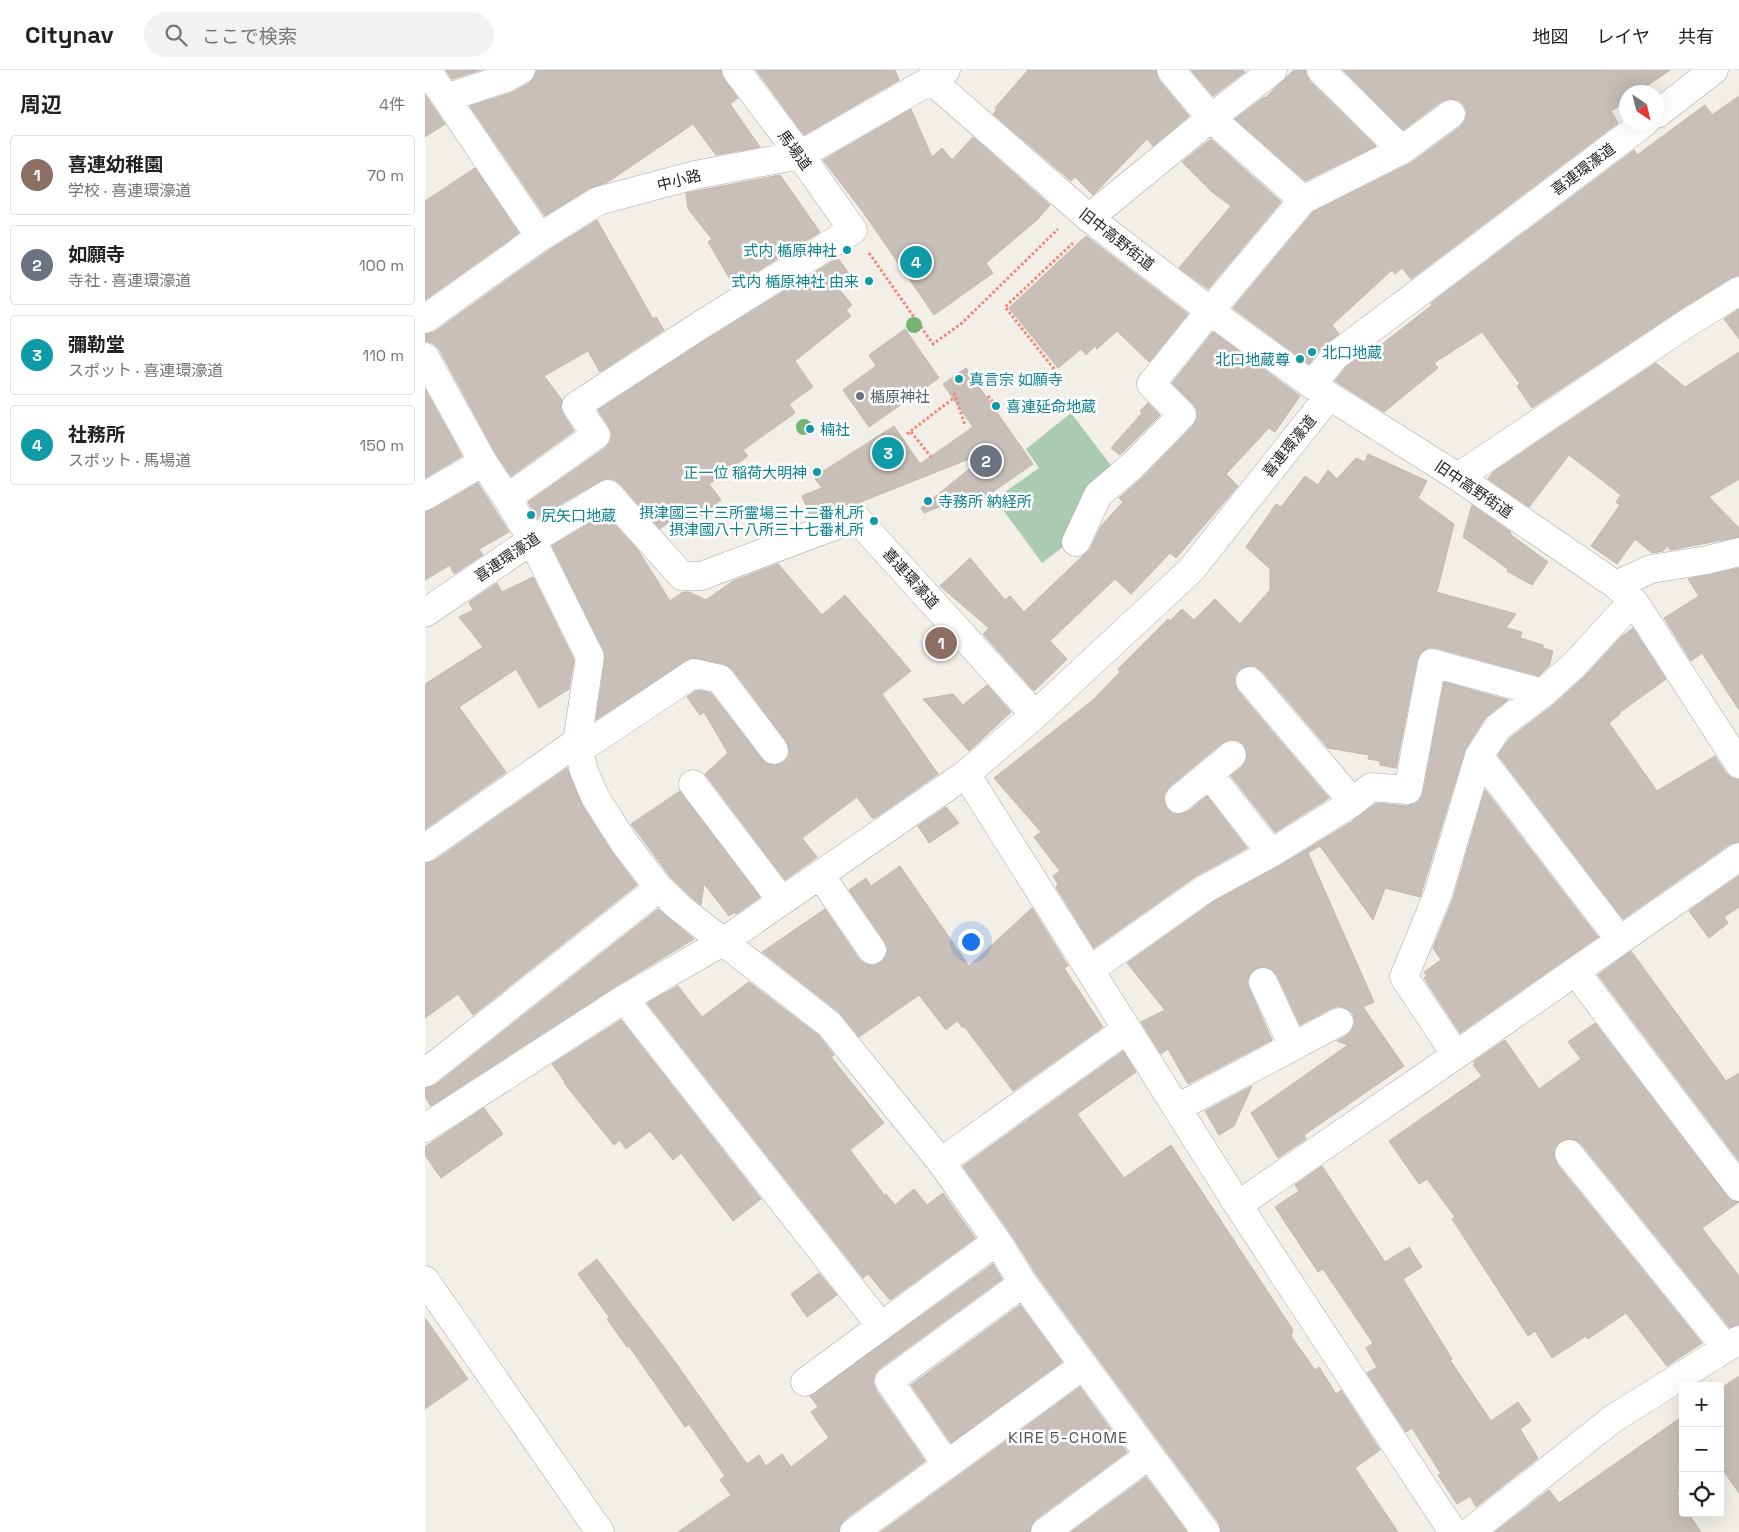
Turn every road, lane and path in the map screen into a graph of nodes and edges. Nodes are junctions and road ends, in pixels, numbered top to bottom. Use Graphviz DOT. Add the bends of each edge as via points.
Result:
graph roads {
  1 [pos="427,70"];
  2 [pos="521,70"];
  3 [pos="736,70"];
  4 [pos="1171,70"];
  5 [pos="1273,70"];
  6 [pos="1321,70"];
  7 [pos="1714,70"];
  8 [pos="939,75"];
  9 [pos="446,98"];
  10 [pos="1664,109"];
  11 [pos="1451,114"];
  12 [pos="1211,118"];
  13 [pos="1634,130"];
  14 [pos="1402,150"];
  15 [pos="800,155"];
  16 [pos="1303,200"];
  17 [pos="1087,216"];
  18 [pos="853,230"];
  19 [pos="540,237"];
  20 [pos="1739,291"];
  21 [pos="1210,311"];
  22 [pos="425,319"];
  23 [pos="425,357"];
  24 [pos="1054,369"];
  25 [pos="1321,391"];
  26 [pos="988,396"];
  27 [pos="994,403"];
  28 [pos="965,425"];
  29 [pos="932,458"];
  30 [pos="483,462"];
  31 [pos="1458,477"];
  32 [pos="425,496"];
  33 [pos="507,498"];
  34 [pos="531,540"];
  35 [pos="1076,542"];
  36 [pos="1739,552"];
  37 [pos="454,593"];
  38 [pos="1624,593"];
  39 [pos="425,600"];
  40 [pos="425,613"];
  41 [pos="1250,680"];
  42 [pos="1543,693"];
  43 [pos="1035,715"];
  44 [pos="578,746"];
  45 [pos="774,750"];
  46 [pos="1232,755"];
  47 [pos="1479,756"];
  48 [pos="1739,764"];
  49 [pos="966,774"];
  50 [pos="1209,774"];
  51 [pos="693,784"];
  52 [pos="1179,799"];
  53 [pos="1353,802"];
  54 [pos="425,848"];
  55 [pos="1271,853"];
  56 [pos="1739,857"];
  57 [pos="820,875"];
  58 [pos="659,888"];
  59 [pos="783,901"];
  60 [pos="1620,940"];
  61 [pos="724,941"];
  62 [pos="872,950"];
  63 [pos="1090,970"];
  64 [pos="1575,971"];
  65 [pos="1263,982"];
  66 [pos="624,999"];
  67 [pos="1339,1022"];
  68 [pos="1127,1029"];
  69 [pos="1293,1046"];
  70 [pos="1456,1055"];
  71 [pos="425,1073"];
  72 [pos="1177,1108"];
  73 [pos="425,1128"];
  74 [pos="1569,1154"];
  75 [pos="941,1162"];
  76 [pos="1739,1187"];
  77 [pos="1238,1205"];
  78 [pos="997,1240"];
  79 [pos="425,1280"];
  80 [pos="1023,1282"];
  81 [pos="880,1325"];
  82 [pos="1732,1344"];
  83 [pos="1084,1365"];
  84 [pos="805,1382"];
  85 [pos="1149,1455"];
  86 [pos="947,1465"];
  87 [pos="600,1532"];
  88 [pos="854,1532"];
  89 [pos="1045,1532"];
  90 [pos="1206,1532"];
  91 [pos="1453,1532"];
  92 [pos="1470,1532"];
  1 -- 9 [label="street"];
  2 -- 9 [label="street"];
  3 -- 15 [label="street, 馬場道"];
  4 -- 12 [label="street"];
  5 -- 12 [label="street"];
  6 -- 14 [label="street"];
  7 -- 10 [label="street"];
  8 -- 15 [label="street, 中小路"];
  8 -- 17 [label="street, 旧中高野街道"];
  9 -- 19 [label="street"];
  11 -- 14 [label="street"];
  12 -- 16 [label="street"];
  12 -- 17 [label="street"];
  13 -- 25 [label="street, 喜連環濠道" via="1335,356"];
  14 -- 16 [label="street"];
  15 -- 18 [label="street, 馬場道"];
  15 -- 19 [label="street, 中小路" via="695,175 599,201"];
  16 -- 21 [label="street"];
  17 -- 18 [label="path" via="933,344"];
  17 -- 21 [label="street, 旧中高野街道"];
  17 -- 24 [label="path" via="1005,307"];
  18 -- 33 [label="street" via="576,406 596,435"];
  19 -- 22 [label="street, 中小路"];
  20 -- 31 [label="street"];
  21 -- 25 [label="street, 旧中高野街道"];
  21 -- 35 [label="street" via="1151,384 1182,415 1098,495"];
  23 -- 30 [label="street"];
  25 -- 31 [label="street, 旧中高野街道"];
  25 -- 43 [label="street, 喜連環濠道" via="1191,570"];
  26 -- 27 [label="path"];
  28 -- 29 [label="path" via="955,395 909,433"];
  30 -- 32 [label="street"];
  30 -- 33 [label="street"];
  31 -- 38 [label="street, 旧中高野街道"];
  33 -- 34 [label="street"];
  34 -- 37 [label="street, 喜連環濠道"];
  34 -- 43 [label="street, 喜連環濠道" via="608,494 683,576 701,576 857,518"];
  34 -- 44 [label="street" via="590,657"];
  36 -- 38 [label="street" via="1651,569"];
  37 -- 39 [label="street, 喜連環濠道"];
  37 -- 40 [label="street"];
  38 -- 42 [label="street" via="1574,665"];
  38 -- 48 [label="street"];
  41 -- 53 [label="street"];
  42 -- 47 [label="street" via="1498,727"];
  42 -- 53 [label="street" via="1432,664 1408,790 1371,787"];
  43 -- 49 [label="street"];
  44 -- 45 [label="street" via="694,672 720,679"];
  44 -- 54 [label="street"];
  44 -- 58 [label="street" via="595,797"];
  46 -- 50 [label="street"];
  47 -- 60 [label="street"];
  47 -- 70 [label="street" via="1437,894 1405,976"];
  49 -- 57 [label="street"];
  49 -- 63 [label="street"];
  50 -- 52 [label="street"];
  50 -- 55 [label="street"];
  51 -- 59 [label="street"];
  53 -- 55 [label="street"];
  55 -- 63 [label="street" via="1205,889"];
  56 -- 60 [label="street"];
  57 -- 59 [label="street"];
  57 -- 62 [label="street"];
  58 -- 61 [label="street"];
  58 -- 71 [label="street"];
  59 -- 61 [label="street"];
  60 -- 64 [label="street"];
  61 -- 66 [label="street"];
  61 -- 75 [label="street" via="829,1024"];
  63 -- 68 [label="street"];
  64 -- 70 [label="street"];
  64 -- 76 [label="street"];
  65 -- 69 [label="street"];
  66 -- 73 [label="street"];
  66 -- 81 [label="street"];
  67 -- 69 [label="street"];
  68 -- 72 [label="street"];
  68 -- 75 [label="street"];
  69 -- 72 [label="street"];
  70 -- 77 [label="street"];
  72 -- 77 [label="street"];
  74 -- 82 [label="street"];
  75 -- 78 [label="street"];
  77 -- 91 [label="street"];
  78 -- 80 [label="street"];
  78 -- 81 [label="street"];
  79 -- 87 [label="street"];
  80 -- 83 [label="street"];
  80 -- 86 [label="street" via="889,1381"];
  81 -- 84 [label="street"];
  82 -- 92 [label="street" via="1614,1418"];
  83 -- 85 [label="street"];
  83 -- 86 [label="street"];
  85 -- 89 [label="street"];
  85 -- 90 [label="street"];
  86 -- 88 [label="street"];
}
